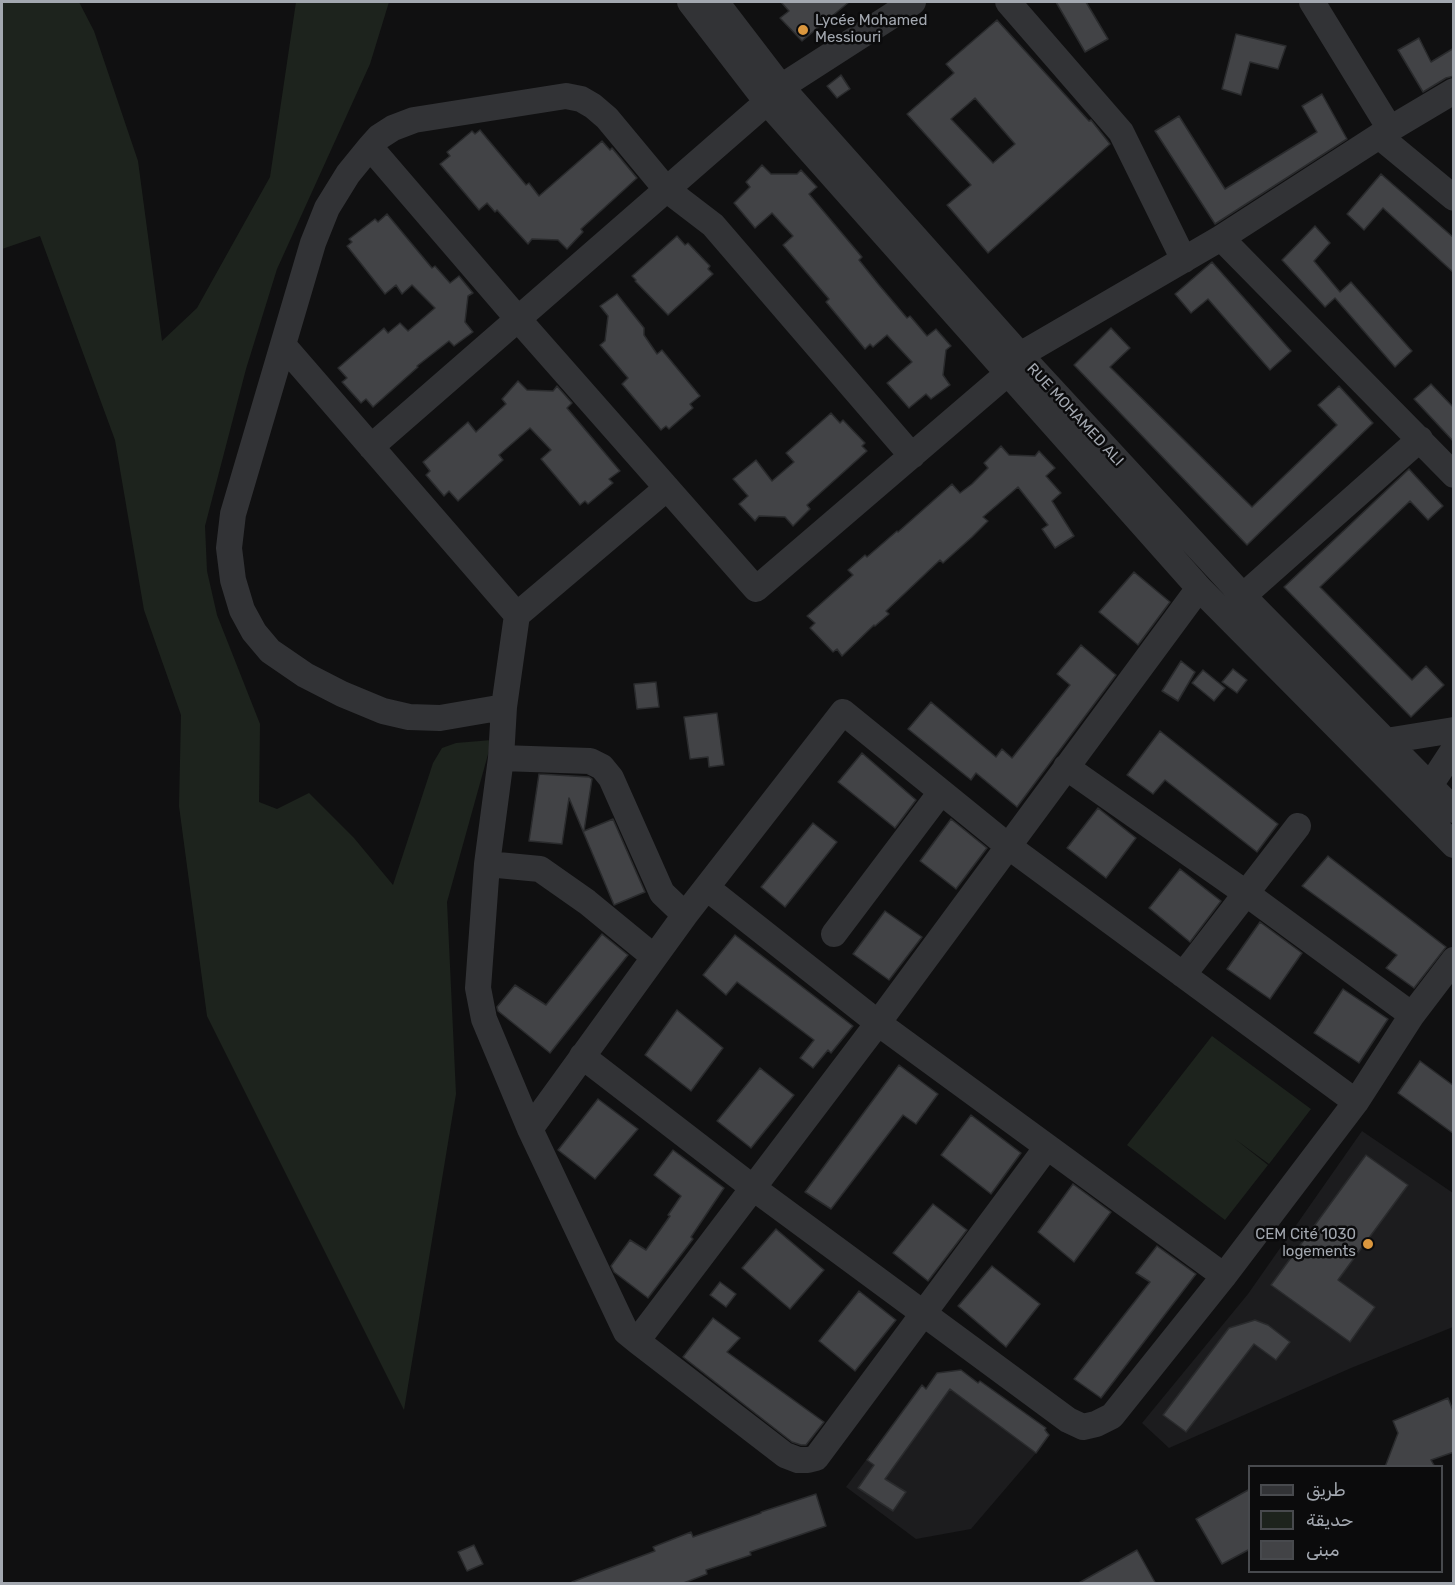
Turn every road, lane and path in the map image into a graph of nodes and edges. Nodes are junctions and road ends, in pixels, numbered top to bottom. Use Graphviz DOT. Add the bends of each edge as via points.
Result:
graph roads {
  1 [pos="690,2"];
  2 [pos="716,2"];
  3 [pos="913,2"];
  4 [pos="1008,2"];
  5 [pos="1312,2"];
  6 [pos="1454,91"];
  7 [pos="774,94"];
  8 [pos="1384,133"];
  9 [pos="370,147"];
  10 [pos="666,189"];
  11 [pos="1454,198"];
  12 [pos="1221,238"];
  13 [pos="1184,260"];
  14 [pos="518,319"];
  15 [pos="282,345"];
  16 [pos="1014,364"];
  17 [pos="1420,439"];
  18 [pos="371,447"];
  19 [pos="912,456"];
  20 [pos="1454,475"];
  21 [pos="667,488"];
  22 [pos="1199,588"];
  23 [pos="1243,596"];
  24 [pos="517,615"];
  25 [pos="504,707"];
  26 [pos="1454,730"];
  27 [pos="1386,741"];
  28 [pos="1454,749"];
  29 [pos="501,758"];
  30 [pos="1066,767"];
  31 [pos="1383,774"];
  32 [pos="1432,787"];
  33 [pos="941,792"];
  34 [pos="1403,794"];
  35 [pos="1454,810"];
  36 [pos="1298,826"];
  37 [pos="1454,845"];
  38 [pos="1008,846"];
  39 [pos="486,864"];
  40 [pos="707,888"];
  41 [pos="1247,894"];
  42 [pos="685,915"];
  43 [pos="834,934"];
  44 [pos="654,957"];
  45 [pos="1454,960"];
  46 [pos="1183,975"];
  47 [pos="1412,1015"];
  48 [pos="878,1023"];
  49 [pos="582,1056"];
  50 [pos="1356,1102"];
  51 [pos="530,1129"];
  52 [pos="1047,1147"];
  53 [pos="752,1187"];
  54 [pos="1224,1276"];
  55 [pos="923,1313"];
  56 [pos="637,1341"];
  1 -- 7 [label="street"];
  2 -- 7 [label="street, RUE MOHAMED ALI"];
  3 -- 7 [label="street"];
  4 -- 13 [label="street" via="1121,132"];
  5 -- 8 [label="street"];
  6 -- 8 [label="street"];
  7 -- 10 [label="street"];
  7 -- 16 [label="street, RUE MOHAMED ALI"];
  8 -- 11 [label="street"];
  8 -- 12 [label="street"];
  9 -- 10 [label="street" via="393,128 414,120 566,96 581,99 608,118"];
  9 -- 14 [label="street"];
  9 -- 15 [label="street" via="327,208"];
  10 -- 14 [label="street"];
  10 -- 19 [label="street" via="713,225"];
  12 -- 13 [label="street"];
  12 -- 17 [label="street"];
  13 -- 16 [label="street"];
  14 -- 18 [label="street"];
  14 -- 21 [label="street"];
  15 -- 18 [label="street"];
  15 -- 25 [label="street" via="233,514 229,548 233,580 254,632 270,651 305,675 383,711 440,718"];
  16 -- 19 [label="street"];
  16 -- 22 [label="street"];
  16 -- 23 [label="street, RUE MOHAMED ALI"];
  17 -- 20 [label="street"];
  17 -- 23 [label="street"];
  18 -- 24 [label="street"];
  19 -- 21 [label="street" via="756,590"];
  21 -- 24 [label="street"];
  22 -- 30 [label="street"];
  22 -- 31 [label="street"];
  23 -- 27 [label="street, RUE MOHAMED ALI"];
  24 -- 25 [label="street"];
  25 -- 29 [label="street"];
  26 -- 27 [label="street"];
  27 -- 31 [label="street"];
  27 -- 32 [label="street, RUE MOHAMED ALI"];
  28 -- 32 [label="street"];
  29 -- 39 [label="street"];
  29 -- 42 [label="street" via="590,761 602,766 611,778 662,893"];
  30 -- 38 [label="street"];
  30 -- 41 [label="street"];
  31 -- 34 [label="street"];
  32 -- 34 [label="street"];
  32 -- 35 [label="street, RUE MOHAMED ALI"];
  33 -- 38 [label="street"];
  33 -- 40 [label="street" via="843,712"];
  33 -- 43 [label="street"];
  34 -- 37 [label="street"];
  36 -- 41 [label="street"];
  38 -- 46 [label="street"];
  38 -- 48 [label="street"];
  39 -- 44 [label="street" via="540,869"];
  39 -- 51 [label="street" via="478,988 484,1019"];
  40 -- 42 [label="street"];
  40 -- 48 [label="street"];
  41 -- 46 [label="street"];
  41 -- 47 [label="street"];
  42 -- 44 [label="street"];
  44 -- 49 [label="street"];
  45 -- 47 [label="street"];
  46 -- 50 [label="street"];
  47 -- 50 [label="street"];
  48 -- 52 [label="street"];
  48 -- 53 [label="street"];
  49 -- 51 [label="street"];
  49 -- 53 [label="street"];
  50 -- 54 [label="street"];
  51 -- 56 [label="street" via="626,1332"];
  52 -- 54 [label="street"];
  52 -- 55 [label="street"];
  53 -- 55 [label="street"];
  53 -- 56 [label="street"];
  54 -- 55 [label="street" via="1112,1416 1083,1427 1068,1420"];
  55 -- 56 [label="street" via="816,1458 808,1461 785,1455"];
}
